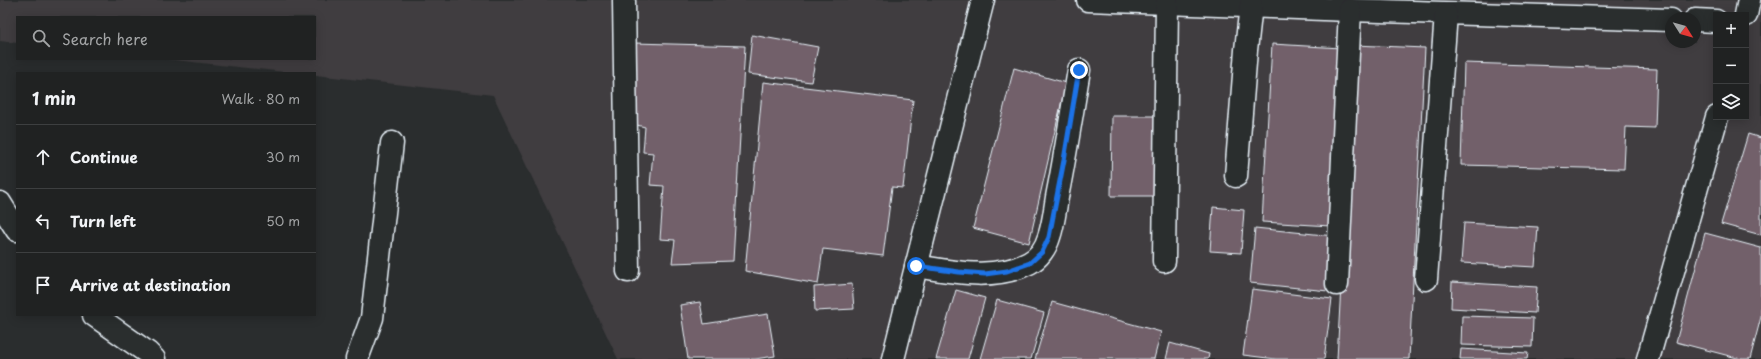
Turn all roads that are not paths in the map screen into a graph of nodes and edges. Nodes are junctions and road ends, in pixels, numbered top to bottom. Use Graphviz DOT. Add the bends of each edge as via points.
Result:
graph roads {
  1 [pos="624,0"];
  2 [pos="983,0"];
  3 [pos="1088,0"];
  4 [pos="1749,0"];
  5 [pos="1167,3"];
  6 [pos="1281,3"];
  7 [pos="1251,5"];
  8 [pos="1524,7"];
  9 [pos="1350,10"];
  10 [pos="1747,12"];
  11 [pos="1446,14"];
  12 [pos="1665,19"];
  13 [pos="1701,20"];
  14 [pos="1761,20"];
  15 [pos="1713,21"];
  16 [pos="1749,22"];
  17 [pos="1079,70"];
  18 [pos="1716,120"];
  19 [pos="392,143"];
  20 [pos="1236,176"];
  21 [pos="0,204"];
  22 [pos="16,228"];
  23 [pos="1164,261"];
  24 [pos="916,266"];
  25 [pos="628,271"];
  26 [pos="1426,279"];
  27 [pos="1337,284"];
  28 [pos="95,316"];
  29 [pos="154,359"];
  30 [pos="357,359"];
  31 [pos="893,359"];
  32 [pos="1648,359"];
  1 -- 25 [label="street"];
  2 -- 24 [label="street"];
  3 -- 5 [label="street"];
  4 -- 10 [label="street"];
  5 -- 7 [label="street"];
  5 -- 23 [label="street"];
  6 -- 7 [label="street"];
  6 -- 9 [label="street"];
  7 -- 20 [label="street"];
  8 -- 11 [label="street"];
  8 -- 12 [label="street"];
  9 -- 11 [label="street"];
  9 -- 27 [label="street"];
  11 -- 26 [label="street"];
  13 -- 15 [label="street"];
  14 -- 16 [label="street"];
  17 -- 24 [label="street" via="1050,229 1042,252 1030,263 1007,271 985,274"];
  18 -- 32 [label="street"];
  19 -- 30 [label="street" via="372,318"];
  21 -- 22 [label="street"];
  24 -- 31 [label="street"];
  28 -- 29 [label="street"];
}
